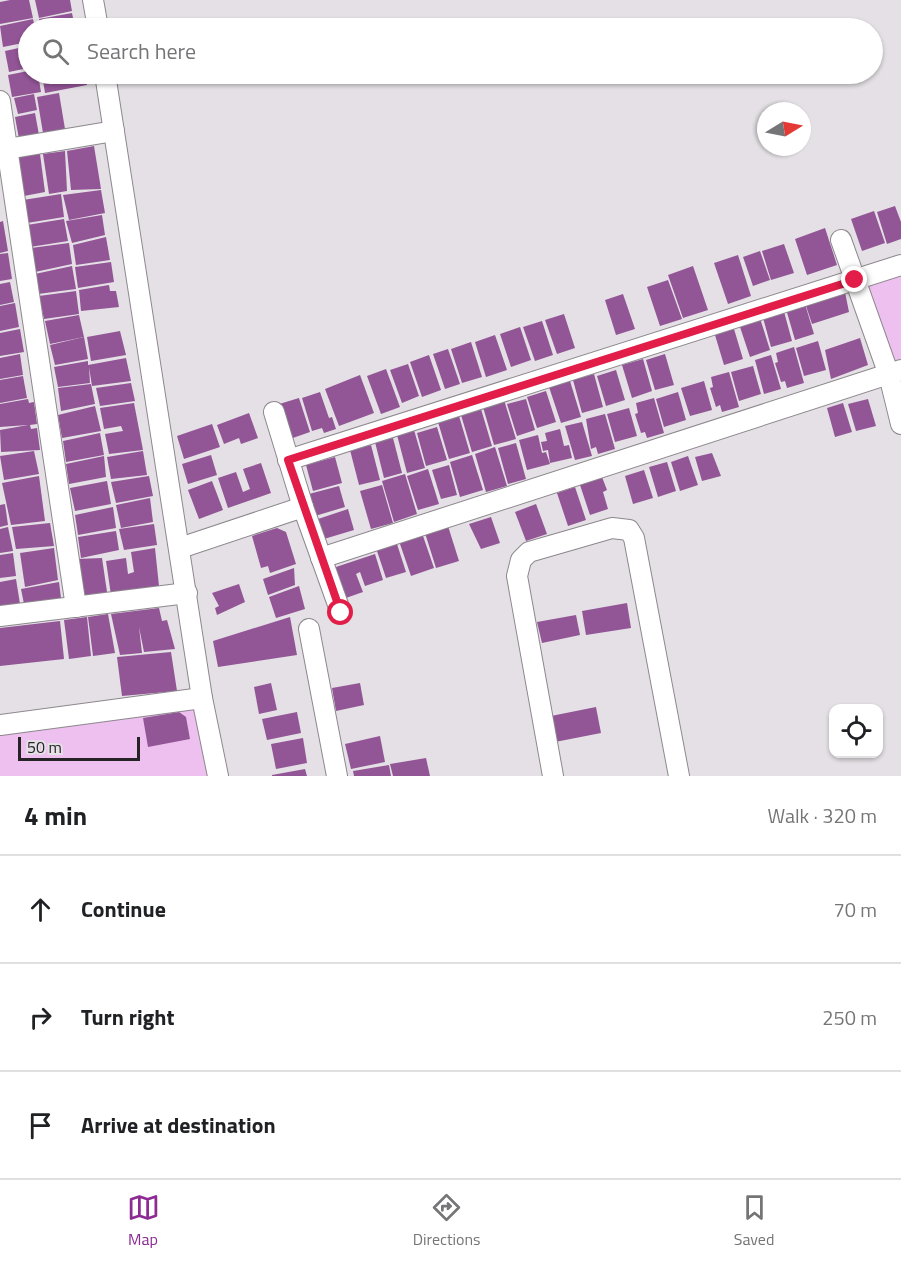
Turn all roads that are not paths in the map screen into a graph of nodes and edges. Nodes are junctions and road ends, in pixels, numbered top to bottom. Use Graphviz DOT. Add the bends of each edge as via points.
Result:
graph roads {
  1 [pos="93,0"];
  2 [pos="96,18"];
  3 [pos="107,84"];
  4 [pos="0,101"];
  5 [pos="114,130"];
  6 [pos="8,149"];
  7 [pos="7,210"];
  8 [pos="841,240"];
  9 [pos="901,265"];
  10 [pos="855,280"];
  11 [pos="895,373"];
  12 [pos="274,412"];
  13 [pos="901,424"];
  14 [pos="288,460"];
  15 [pos="303,507"];
  16 [pos="180,548"];
  17 [pos="321,558"];
  18 [pos="187,593"];
  19 [pos="76,607"];
  20 [pos="341,613"];
  21 [pos="0,616"];
  22 [pos="309,629"];
  23 [pos="202,698"];
  24 [pos="0,725"];
  25 [pos="218,776"];
  26 [pos="337,776"];
  27 [pos="553,776"];
  28 [pos="679,776"];
  1 -- 2 [label="street"];
  3 -- 5 [label="street"];
  4 -- 6 [label="street"];
  5 -- 6 [label="street"];
  5 -- 16 [label="street"];
  6 -- 7 [label="street"];
  7 -- 19 [label="street"];
  8 -- 10 [label="street"];
  9 -- 10 [label="street"];
  10 -- 11 [label="street"];
  10 -- 14 [label="street"];
  11 -- 13 [label="street"];
  11 -- 17 [label="street"];
  12 -- 14 [label="street"];
  14 -- 15 [label="street"];
  15 -- 16 [label="street"];
  15 -- 17 [label="street"];
  16 -- 18 [label="street"];
  17 -- 20 [label="street"];
  18 -- 19 [label="street"];
  18 -- 23 [label="street"];
  19 -- 21 [label="street"];
  22 -- 26 [label="street"];
  23 -- 24 [label="street"];
  23 -- 25 [label="street"];
  27 -- 28 [label="street" via="518,576 521,560 529,552 612,528 629,530 634,538"];
}
